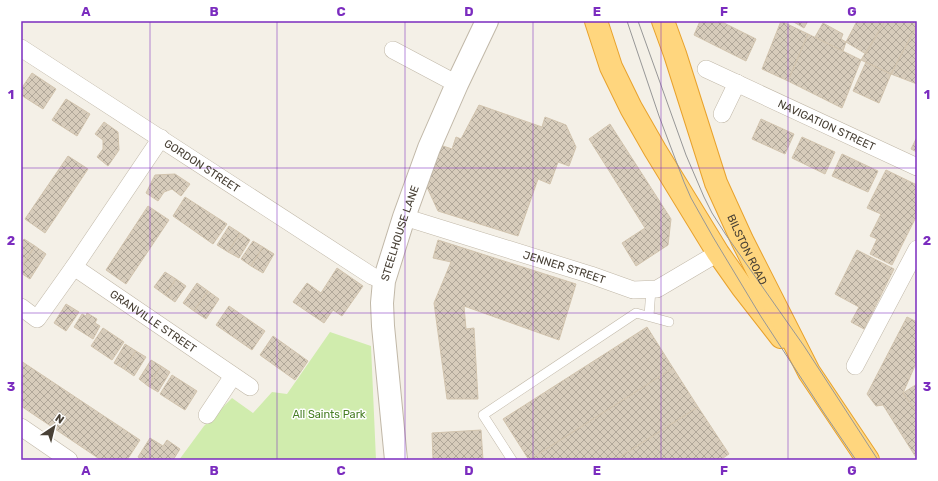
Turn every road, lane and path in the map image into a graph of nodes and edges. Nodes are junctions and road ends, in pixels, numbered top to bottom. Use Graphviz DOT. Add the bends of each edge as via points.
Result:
graph roads {
  1 [pos="487,21"];
  2 [pos="596,21"];
  3 [pos="663,21"];
  4 [pos="21,48"];
  5 [pos="393,50"];
  6 [pos="706,69"];
  7 [pos="737,83"];
  8 [pos="457,84"];
  9 [pos="722,114"];
  10 [pos="161,138"];
  11 [pos="917,167"];
  12 [pos="404,217"];
  13 [pos="917,249"];
  14 [pos="718,253"];
  15 [pos="74,267"];
  16 [pos="384,281"];
  17 [pos="651,289"];
  18 [pos="21,308"];
  19 [pos="649,316"];
  20 [pos="669,322"];
  21 [pos="855,366"];
  22 [pos="809,372"];
  23 [pos="233,376"];
  24 [pos="250,387"];
  25 [pos="208,414"];
  26 [pos="21,427"];
  27 [pos="69,460"];
  28 [pos="396,460"];
  29 [pos="512,460"];
  30 [pos="868,460"];
  1 -- 8 [label="street, STEELHOUSE LANE"];
  2 -- 14 [label="highway, BILSTON ROAD" via="611,67 631,108"];
  3 -- 22 [label="highway, BILSTON ROAD" via="716,183"];
  4 -- 10 [label="street, GORDON STREET"];
  5 -- 8 [label="street"];
  6 -- 7 [label="street, NAVIGATION STREET"];
  7 -- 9 [label="street"];
  7 -- 11 [label="street, NAVIGATION STREET"];
  8 -- 12 [label="street, STEELHOUSE LANE" via="429,148"];
  10 -- 15 [label="street"];
  10 -- 16 [label="street, GORDON STREET" via="372,276"];
  12 -- 16 [label="street, STEELHOUSE LANE"];
  12 -- 17 [label="street, JENNER STREET" via="633,290"];
  13 -- 21 [label="street"];
  14 -- 17 [label="street, JENNER STREET" via="657,289"];
  14 -- 22 [label="highway, BILSTON ROAD"];
  15 -- 18 [label="street" via="37,319"];
  15 -- 23 [label="street, GRANVILLE STREET"];
  16 -- 28 [label="street, STEELHOUSE LANE" via="383,326"];
  17 -- 19 [label="lane"];
  19 -- 20 [label="lane"];
  19 -- 29 [label="lane" via="636,313 483,415"];
  22 -- 30 [label="highway, BILSTON ROAD"];
  23 -- 24 [label="street, GRANVILLE STREET"];
  23 -- 25 [label="street"];
  26 -- 27 [label="street"];
}
